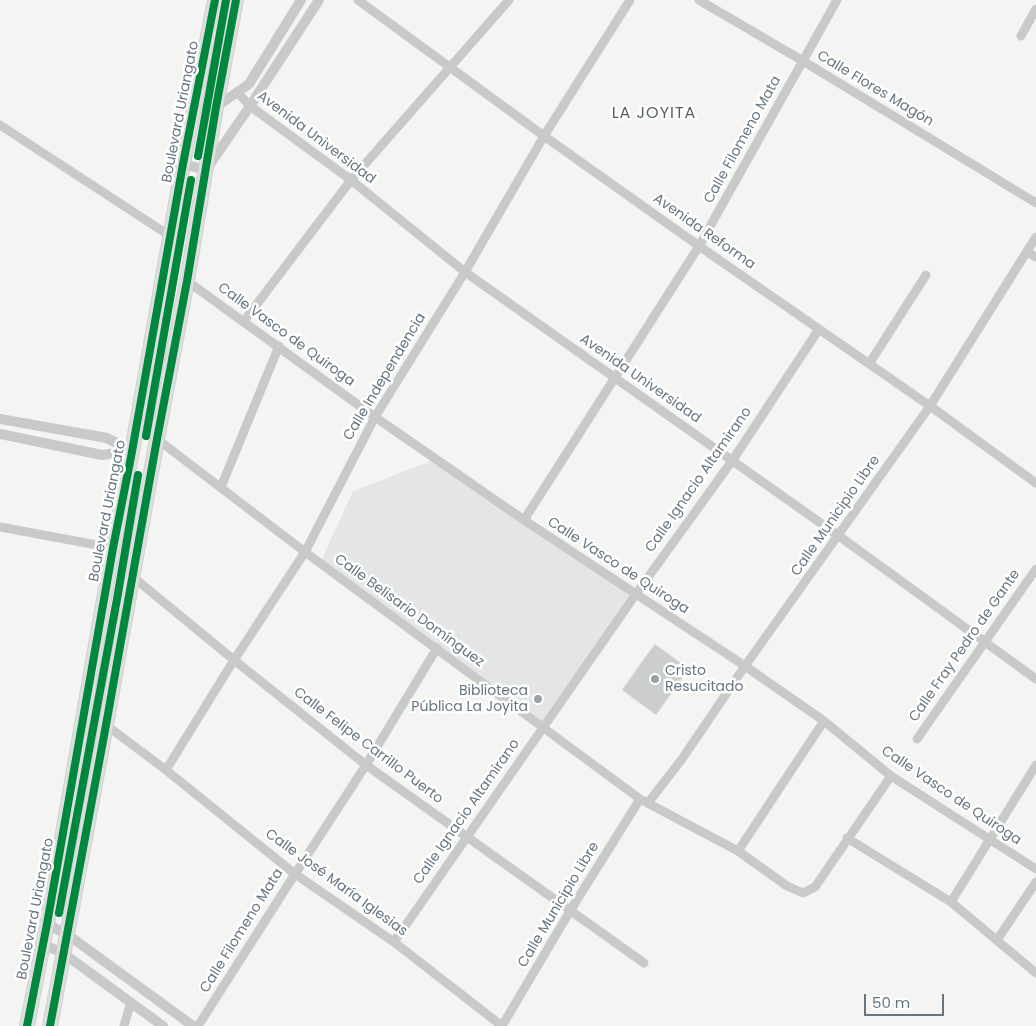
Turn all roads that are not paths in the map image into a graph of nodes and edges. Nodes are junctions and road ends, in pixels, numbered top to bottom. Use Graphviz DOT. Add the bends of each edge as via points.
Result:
graph roads {
  1 [pos="215,0"];
  2 [pos="236,0"];
  3 [pos="300,0"];
  4 [pos="319,0"];
  5 [pos="358,0"];
  6 [pos="509,0"];
  7 [pos="630,0"];
  8 [pos="698,0"];
  9 [pos="837,0"];
  10 [pos="1036,9"];
  11 [pos="1021,36"];
  12 [pos="804,61"];
  13 [pos="450,68"];
  14 [pos="237,92"];
  15 [pos="216,106"];
  16 [pos="250,106"];
  17 [pos="0,125"];
  18 [pos="544,136"];
  19 [pos="183,164"];
  20 [pos="206,170"];
  21 [pos="351,180"];
  22 [pos="1036,203"];
  23 [pos="170,236"];
  24 [pos="1036,237"];
  25 [pos="699,246"];
  26 [pos="1027,252"];
  27 [pos="1036,257"];
  28 [pos="465,272"];
  29 [pos="926,274"];
  30 [pos="187,282"];
  31 [pos="244,321"];
  32 [pos="819,329"];
  33 [pos="279,346"];
  34 [pos="870,364"];
  35 [pos="616,379"];
  36 [pos="930,406"];
  37 [pos="375,416"];
  38 [pos="0,419"];
  39 [pos="0,434"];
  40 [pos="157,439"];
  41 [pos="132,451"];
  42 [pos="732,461"];
  43 [pos="149,480"];
  44 [pos="1036,483"];
  45 [pos="221,487"];
  46 [pos="524,520"];
  47 [pos="0,527"];
  48 [pos="839,536"];
  49 [pos="113,548"];
  50 [pos="305,552"];
  51 [pos="1036,569"];
  52 [pos="133,577"];
  53 [pos="636,594"];
  54 [pos="984,642"];
  55 [pos="437,648"];
  56 [pos="234,660"];
  57 [pos="745,666"];
  58 [pos="1036,679"];
  59 [pos="824,721"];
  60 [pos="106,725"];
  61 [pos="543,728"];
  62 [pos="917,739"];
  63 [pos="366,765"];
  64 [pos="1036,765"];
  65 [pos="166,770"];
  66 [pos="891,776"];
  67 [pos="644,801"];
  68 [pos="466,836"];
  69 [pos="847,838"];
  70 [pos="990,840"];
  71 [pos="738,851"];
  72 [pos="1036,869"];
  73 [pos="294,874"];
  74 [pos="1036,882"];
  75 [pos="951,902"];
  76 [pos="570,910"];
  77 [pos="47,924"];
  78 [pos="68,935"];
  79 [pos="997,940"];
  80 [pos="394,942"];
  81 [pos="42,944"];
  82 [pos="63,953"];
  83 [pos="644,963"];
  84 [pos="1036,973"];
  85 [pos="131,1002"];
  86 [pos="27,1026"];
  87 [pos="50,1026"];
  88 [pos="124,1026"];
  89 [pos="163,1026"];
  90 [pos="193,1026"];
  91 [pos="198,1026"];
  92 [pos="502,1026"];
  1 -- 19 [label="main road, Boulevard Uriangato"];
  2 -- 15 [label="main road"];
  3 -- 14 [label="street" via="249,84"];
  4 -- 16 [label="street"];
  5 -- 13 [label="street, Avenida Reforma"];
  6 -- 13 [label="street"];
  7 -- 18 [label="street, Calle Independencia"];
  8 -- 12 [label="street, Calle Flores Magón"];
  9 -- 12 [label="street, Calle Filomeno Mata"];
  10 -- 11 [label="street"];
  12 -- 22 [label="street, Calle Flores Magón"];
  12 -- 25 [label="street, Calle Filomeno Mata"];
  13 -- 18 [label="street, Avenida Reforma"];
  13 -- 21 [label="street"];
  14 -- 15 [label="street"];
  14 -- 16 [label="street, Avenida Universidad"];
  15 -- 20 [label="main road"];
  16 -- 20 [label="street"];
  16 -- 21 [label="street, Avenida Universidad"];
  17 -- 23 [label="street"];
  18 -- 25 [label="street, Avenida Reforma"];
  18 -- 28 [label="street, Calle Independencia"];
  19 -- 20 [label="street"];
  19 -- 23 [label="main road, Boulevard Uriangato"];
  20 -- 30 [label="main road"];
  21 -- 28 [label="street, Avenida Universidad"];
  21 -- 31 [label="street"];
  23 -- 41 [label="main road, Boulevard Uriangato"];
  24 -- 26 [label="street, Calle Municipio Libre"];
  25 -- 32 [label="street, Avenida Reforma"];
  25 -- 35 [label="street, Calle Filomeno Mata"];
  26 -- 27 [label="street"];
  26 -- 36 [label="street, Calle Municipio Libre"];
  28 -- 35 [label="street, Avenida Universidad"];
  28 -- 37 [label="street, Calle Independencia"];
  29 -- 34 [label="street"];
  30 -- 31 [label="street, Calle Vasco de Quiroga"];
  30 -- 40 [label="main road"];
  31 -- 33 [label="street, Calle Vasco de Quiroga"];
  32 -- 34 [label="street, Avenida Reforma"];
  32 -- 42 [label="street, Calle Ignacio Altamirano"];
  33 -- 37 [label="street, Calle Vasco de Quiroga"];
  33 -- 45 [label="street"];
  34 -- 36 [label="street, Avenida Reforma"];
  35 -- 42 [label="street, Avenida Universidad"];
  35 -- 46 [label="street, Calle Filomeno Mata"];
  36 -- 44 [label="street, Avenida Reforma"];
  36 -- 48 [label="street, Calle Municipio Libre"];
  37 -- 46 [label="street, Calle Vasco de Quiroga"];
  37 -- 50 [label="street, Calle Independencia"];
  38 -- 41 [label="street" via="107,438"];
  39 -- 41 [label="street" via="102,455"];
  40 -- 41 [label="main road"];
  40 -- 43 [label="main road"];
  40 -- 45 [label="street, Calle Belisario Domínguez"];
  41 -- 43 [label="main road"];
  41 -- 49 [label="main road, Boulevard Uriangato"];
  42 -- 48 [label="street, Avenida Universidad"];
  42 -- 53 [label="street, Calle Ignacio Altamirano"];
  43 -- 52 [label="main road"];
  45 -- 50 [label="street, Calle Belisario Domínguez"];
  46 -- 53 [label="street, Calle Vasco de Quiroga"];
  47 -- 49 [label="street"];
  48 -- 54 [label="street, Avenida Universidad"];
  48 -- 57 [label="street, Calle Municipio Libre"];
  49 -- 77 [label="main road, Boulevard Uriangato"];
  50 -- 55 [label="street, Calle Belisario Domínguez"];
  50 -- 56 [label="street, Calle Independencia"];
  51 -- 54 [label="street, Calle Fray Pedro de Gante"];
  52 -- 56 [label="street, Calle Felipe Carrillo Puerto"];
  52 -- 60 [label="main road"];
  53 -- 57 [label="street, Calle Vasco de Quiroga"];
  53 -- 61 [label="street, Calle Ignacio Altamirano"];
  54 -- 58 [label="street, Avenida Universidad"];
  54 -- 62 [label="street, Calle Fray Pedro de Gante"];
  55 -- 61 [label="street, Calle Belisario Domínguez"];
  55 -- 63 [label="street, Calle Filomeno Mata"];
  56 -- 63 [label="street, Calle Felipe Carrillo Puerto"];
  56 -- 65 [label="street, Calle Independencia"];
  57 -- 59 [label="street, Calle Vasco de Quiroga"];
  57 -- 67 [label="street, Calle Municipio Libre" via="682,759"];
  59 -- 66 [label="street, Calle Vasco de Quiroga"];
  59 -- 71 [label="street"];
  60 -- 65 [label="street, Calle José María Iglesias"];
  60 -- 78 [label="main road"];
  61 -- 67 [label="street, Calle Belisario Domínguez"];
  61 -- 68 [label="street, Calle Ignacio Altamirano"];
  63 -- 68 [label="street, Calle Felipe Carrillo Puerto"];
  63 -- 73 [label="street, Calle Filomeno Mata"];
  64 -- 70 [label="street"];
  65 -- 73 [label="street, Calle José María Iglesias"];
  66 -- 69 [label="street"];
  66 -- 70 [label="street, Calle Vasco de Quiroga"];
  67 -- 71 [label="street, Calle Belisario Domínguez"];
  67 -- 76 [label="street, Calle Municipio Libre"];
  68 -- 76 [label="street, Calle Felipe Carrillo Puerto"];
  68 -- 80 [label="street, Calle Ignacio Altamirano"];
  69 -- 71 [label="street, Calle Belisario Domínguez" via="815,887 803,893 787,886"];
  69 -- 75 [label="street"];
  70 -- 72 [label="street, Calle Vasco de Quiroga"];
  70 -- 75 [label="street"];
  73 -- 80 [label="street, Calle José María Iglesias"];
  73 -- 91 [label="street, Calle Filomeno Mata"];
  74 -- 79 [label="street"];
  75 -- 79 [label="street"];
  76 -- 83 [label="street, Calle Felipe Carrillo Puerto"];
  76 -- 92 [label="street, Calle Municipio Libre"];
  77 -- 78 [label="street"];
  77 -- 81 [label="main road, Boulevard Uriangato"];
  78 -- 82 [label="main road"];
  78 -- 90 [label="street"];
  79 -- 84 [label="street"];
  80 -- 92 [label="street, Calle José María Iglesias"];
  81 -- 82 [label="street"];
  81 -- 86 [label="main road, Boulevard Uriangato"];
  82 -- 85 [label="street"];
  82 -- 87 [label="main road"];
  85 -- 88 [label="street"];
  85 -- 89 [label="street"];
}
